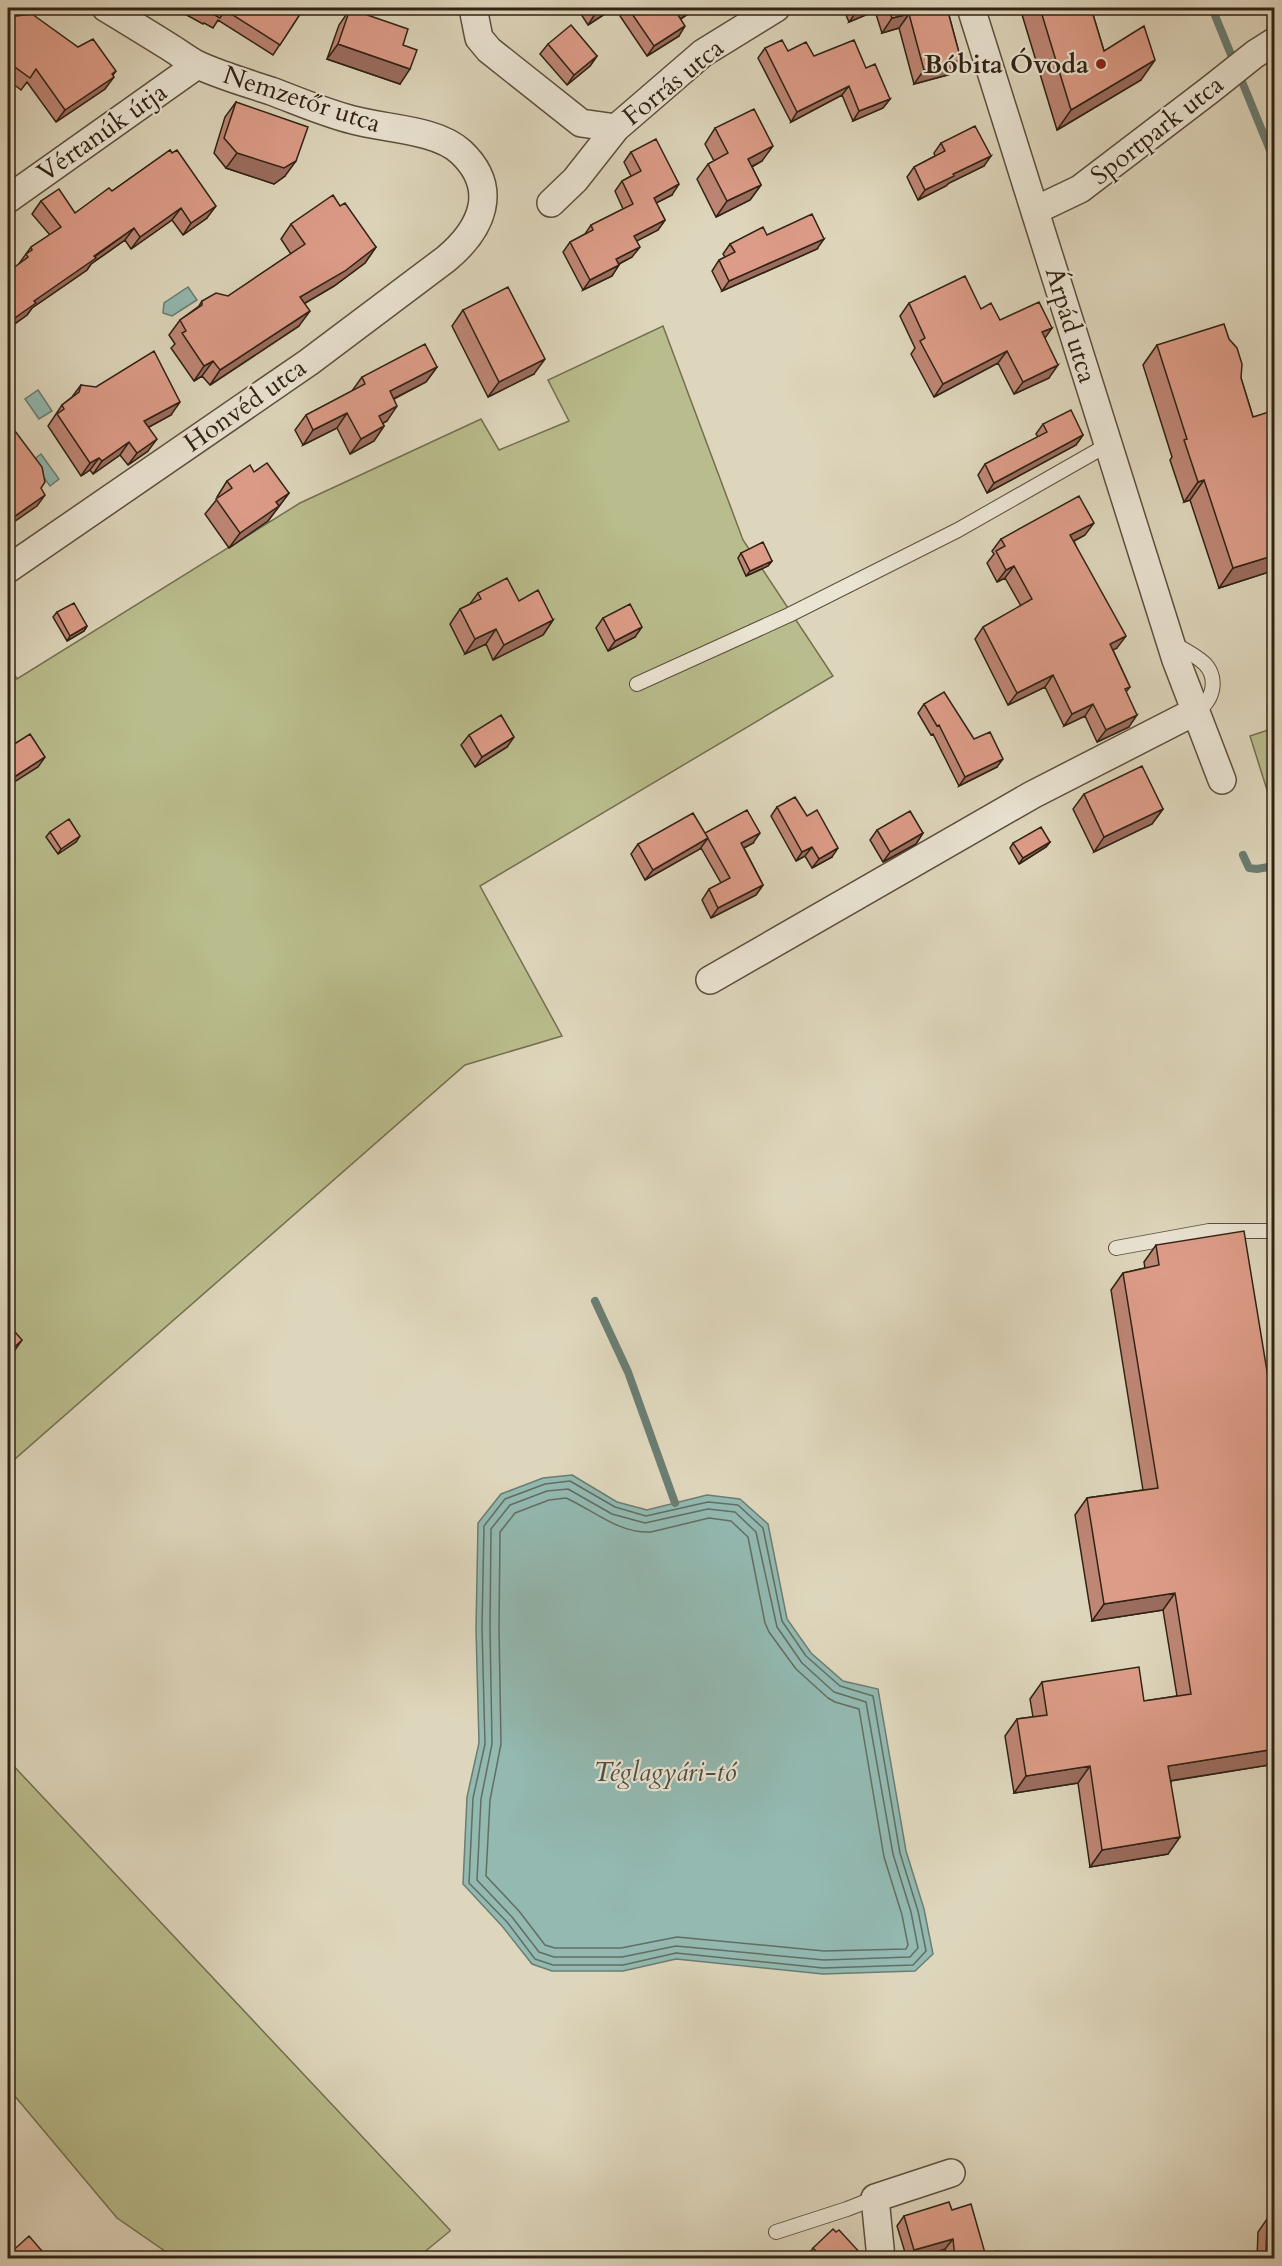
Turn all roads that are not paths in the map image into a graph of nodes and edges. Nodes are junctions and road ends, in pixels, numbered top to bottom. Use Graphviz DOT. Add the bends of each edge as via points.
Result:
graph roads {
  1 [pos="106,8"];
  2 [pos="473,8"];
  3 [pos="776,8"];
  4 [pos="971,8"];
  5 [pos="1265,48"];
  6 [pos="197,65"];
  7 [pos="615,128"];
  8 [pos="8,199"];
  9 [pos="551,203"];
  10 [pos="1036,210"];
  11 [pos="472,228"];
  12 [pos="1109,444"];
  13 [pos="8,569"];
  14 [pos="637,684"];
  15 [pos="1194,712"];
  16 [pos="1222,780"];
  17 [pos="710,980"];
  18 [pos="1275,1231"];
  19 [pos="1116,1248"];
  20 [pos="951,2173"];
  21 [pos="874,2198"];
  22 [pos="776,2232"];
  23 [pos="880,2259"];
  1 -- 6 [label="street, Nemzetőr utca"];
  2 -- 7 [label="street, Forrás utca" via="479,38 489,50 581,123"];
  3 -- 7 [label="street, Forrás utca" via="703,53"];
  4 -- 10 [label="street, Árpád utca"];
  5 -- 10 [label="street, Sportpark utca" via="1080,189"];
  6 -- 8 [label="street, Vértanúk útja"];
  6 -- 11 [label="street, Nemzetőr utca" via="349,119 428,136 459,150 483,186 479,216"];
  7 -- 9 [label="street" via="575,180"];
  10 -- 12 [label="street, Árpád utca"];
  11 -- 13 [label="street, Honvéd utca" via="446,260 309,362"];
  12 -- 14 [label="lane" via="948,535 789,615"];
  12 -- 15 [label="street, Árpád utca"];
  15 -- 16 [label="street, Árpád utca"];
  15 -- 17 [label="street" via="1032,795"];
  18 -- 19 [label="lane" via="1209,1231"];
  20 -- 21 [label="street"];
  21 -- 22 [label="lane"];
  21 -- 23 [label="street"];
}
